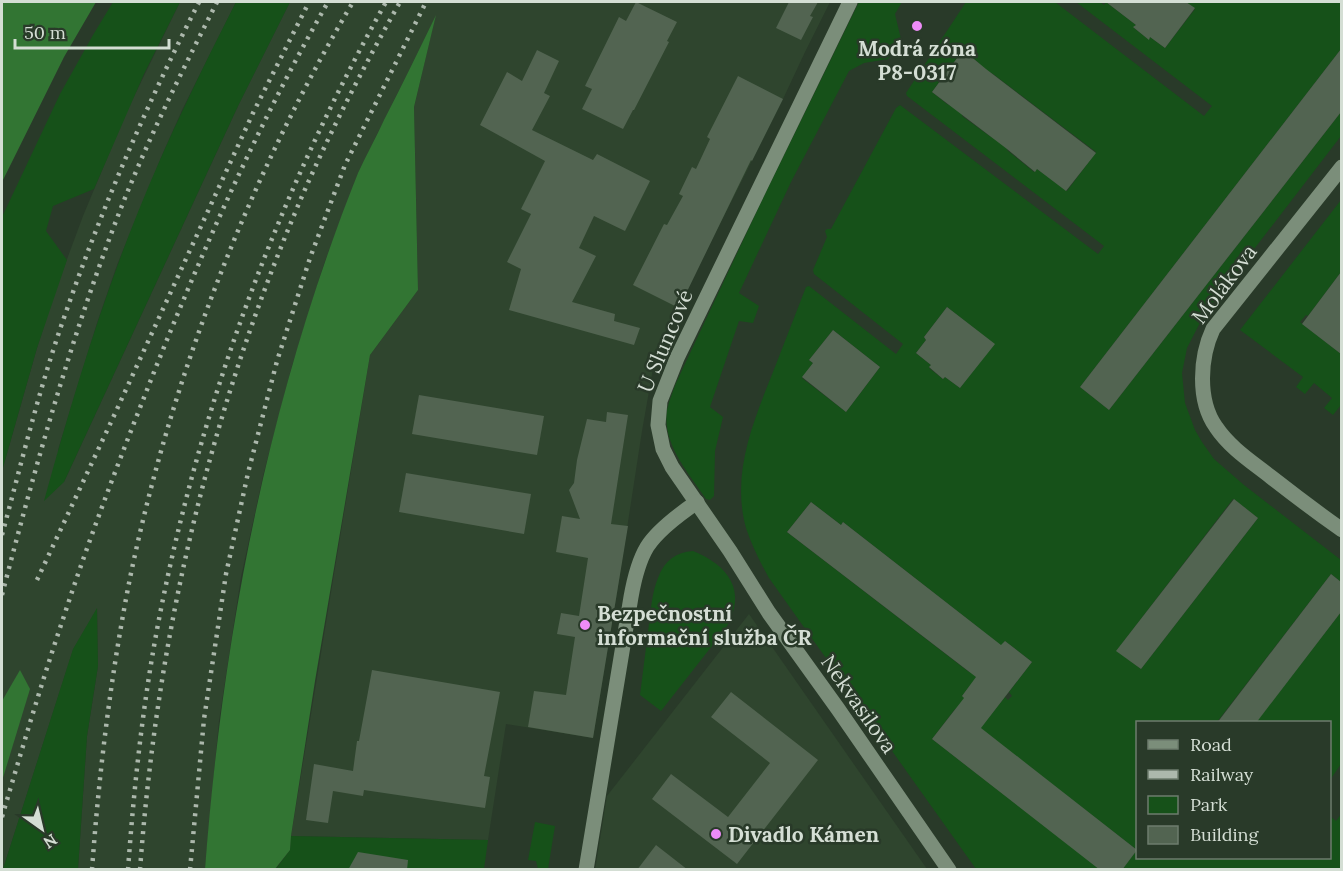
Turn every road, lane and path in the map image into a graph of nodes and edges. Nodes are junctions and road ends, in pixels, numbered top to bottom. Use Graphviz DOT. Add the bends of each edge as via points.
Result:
graph roads {
  1 [pos="850,2"];
  2 [pos="1341,166"];
  3 [pos="697,502"];
  4 [pos="1341,530"];
  5 [pos="586,870"];
  6 [pos="949,870"];
  1 -- 3 [label="street, U Sluncové" via="677,358 660,402 657,425 663,450"];
  2 -- 4 [label="street, Molákova" via="1214,329 1203,360 1203,382 1206,405 1215,426 1229,443"];
  3 -- 5 [label="street" via="647,546 636,570"];
  3 -- 6 [label="street, Nekvasilova"];
}
